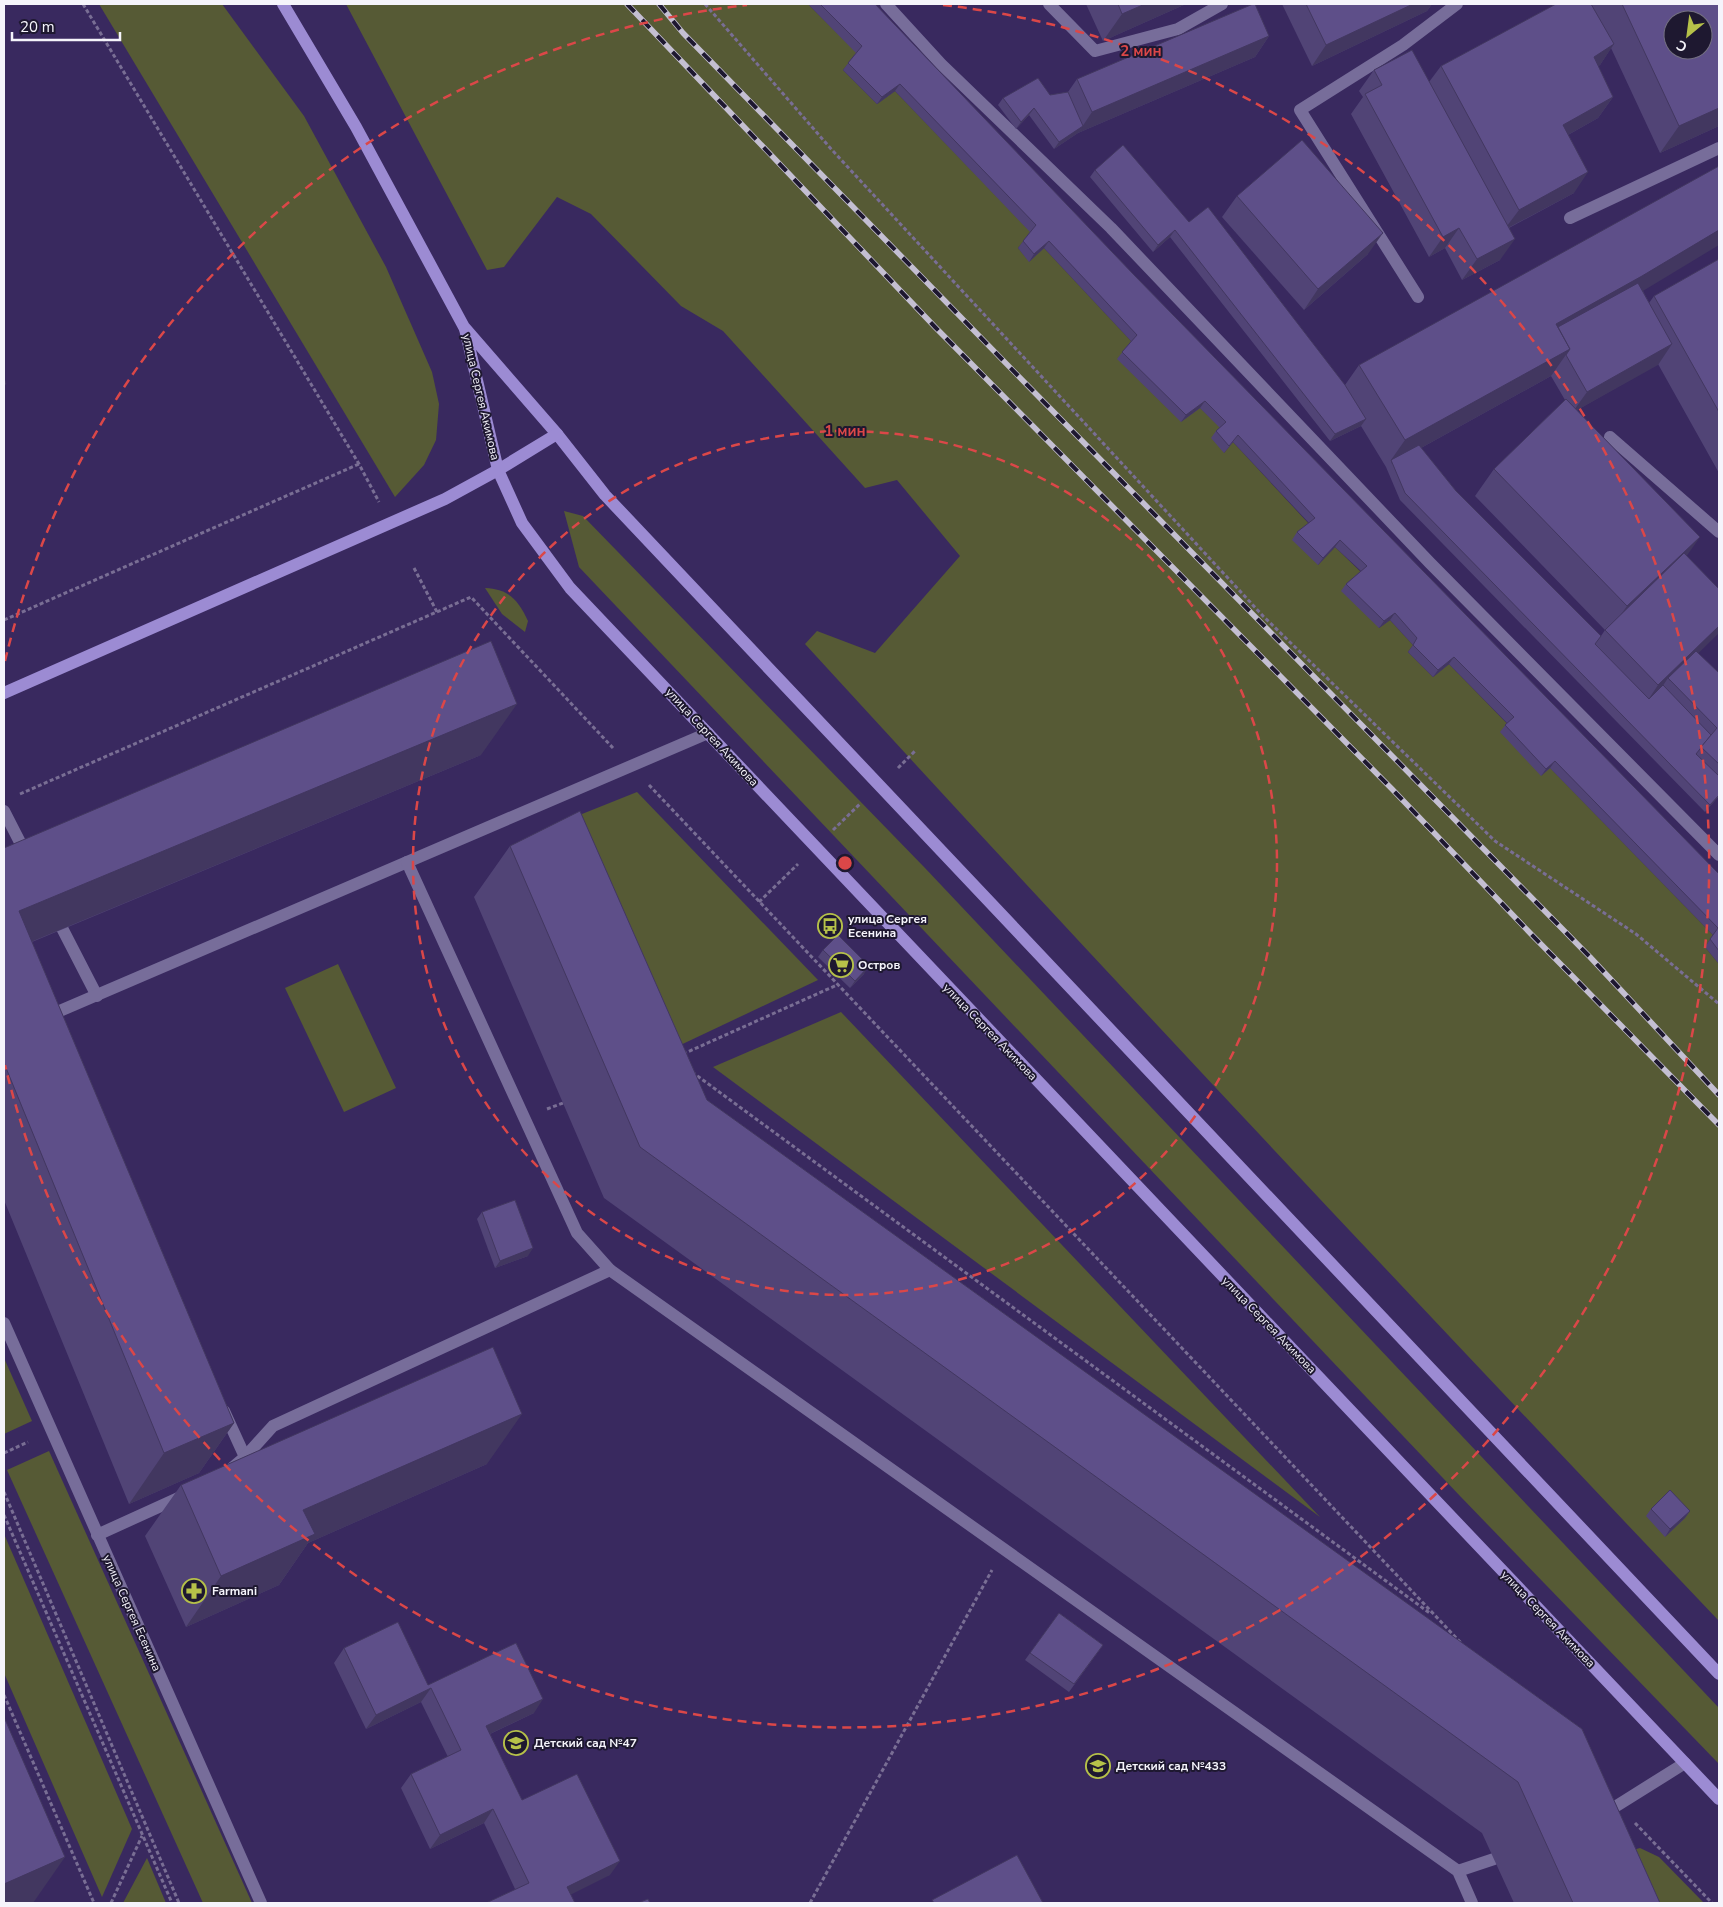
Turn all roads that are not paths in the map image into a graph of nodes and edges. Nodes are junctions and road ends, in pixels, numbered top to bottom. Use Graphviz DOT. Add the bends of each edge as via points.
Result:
graph roads {
  1 [pos="283,4"];
  2 [pos="886,4"];
  3 [pos="1050,4"];
  4 [pos="1222,4"];
  5 [pos="1457,4"];
  6 [pos="1719,148"];
  7 [pos="1570,218"];
  8 [pos="1418,297"];
  9 [pos="464,327"];
  10 [pos="557,434"];
  11 [pos="1610,437"];
  12 [pos="498,470"];
  13 [pos="1719,532"];
  14 [pos="4,693"];
  15 [pos="708,733"];
  16 [pos="4,811"];
  17 [pos="1719,855"];
  18 [pos="407,862"];
  19 [pos="34,870"];
  20 [pos="62,928"];
  21 [pos="97,996"];
  22 [pos="52,1026"];
  23 [pos="610,1270"];
  24 [pos="4,1323"];
  25 [pos="221,1403"];
  26 [pos="245,1457"];
  27 [pos="220,1479"];
  28 [pos="193,1491"];
  29 [pos="97,1535"];
  30 [pos="1719,1674"];
  31 [pos="1685,1763"];
  32 [pos="1719,1799"];
  33 [pos="1593,1816"];
  34 [pos="1494,1859"];
  35 [pos="1458,1871"];
  36 [pos="261,1903"];
  37 [pos="1472,1903"];
  1 -- 9 [label="main road" via="356,127"];
  2 -- 17 [label="lane" via="941,64 1111,228 1430,563"];
  3 -- 4 [label="lane" via="1095,51 1178,29"];
  5 -- 8 [label="lane" via="1403,45 1300,110"];
  6 -- 7 [label="lane"];
  9 -- 10 [label="main road, улица Сергея Акимова"];
  9 -- 12 [label="main road, улица Сергея Акимова"];
  10 -- 12 [label="main road"];
  10 -- 30 [label="main road, улица Сергея Акимова" via="604,495"];
  11 -- 13 [label="lane"];
  12 -- 14 [label="main road" via="391,524"];
  12 -- 15 [label="main road, улица Сергея Акимова" via="522,523 570,588"];
  15 -- 18 [label="lane"];
  15 -- 31 [label="main road, улица Сергея Акимова"];
  16 -- 19 [label="lane"];
  18 -- 21 [label="lane"];
  18 -- 23 [label="lane" via="577,1233"];
  20 -- 21 [label="lane"];
  21 -- 22 [label="lane" via="48,1016"];
  23 -- 26 [label="lane" via="273,1426"];
  23 -- 35 [label="lane"];
  24 -- 29 [label="lane, улица Сергея Есенина"];
  25 -- 26 [label="lane"];
  26 -- 27 [label="lane"];
  28 -- 29 [label="lane"];
  29 -- 36 [label="lane, улица Сергея Есенина"];
  31 -- 32 [label="main road, улица Сергея Акимова"];
  31 -- 33 [label="lane" via="1618,1805"];
  34 -- 35 [label="lane"];
  35 -- 37 [label="lane"];
}
